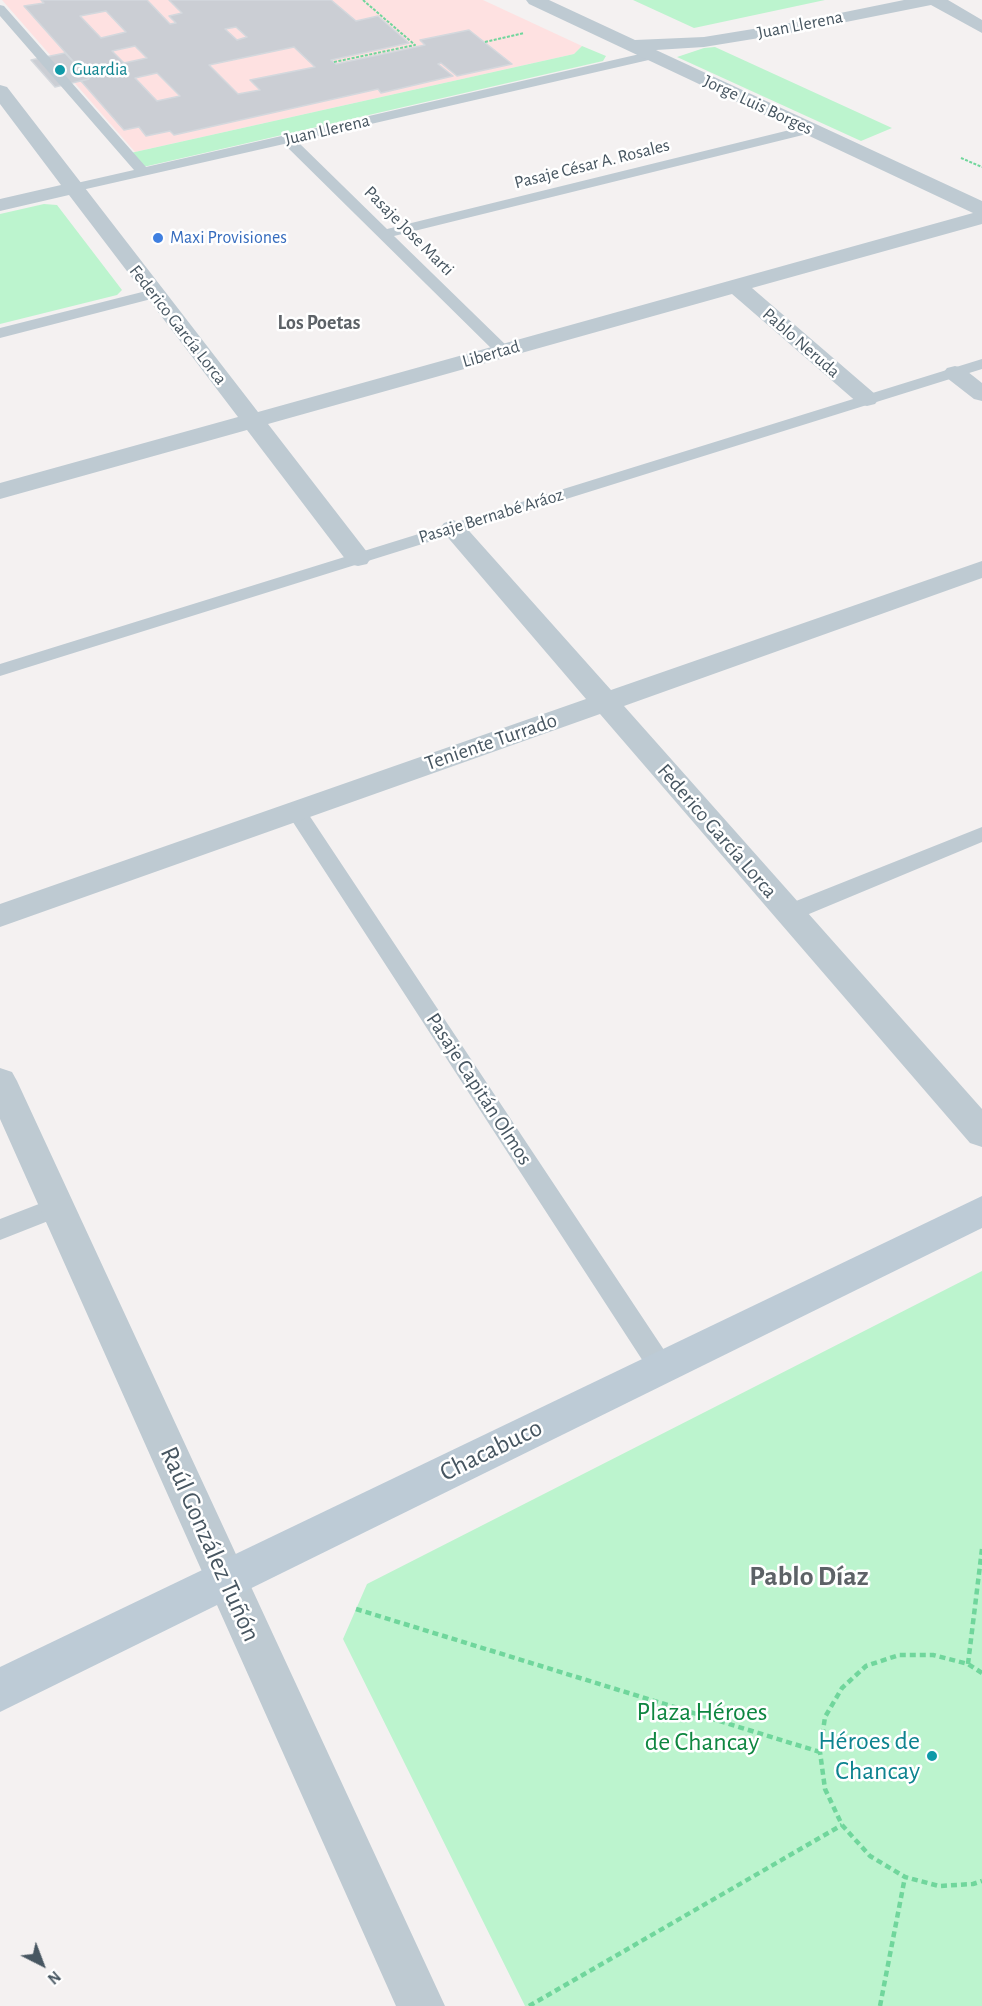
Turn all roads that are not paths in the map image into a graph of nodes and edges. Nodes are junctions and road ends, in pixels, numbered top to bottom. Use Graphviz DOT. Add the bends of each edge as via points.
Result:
graph roads {
  1 [pos="535,0"];
  2 [pos="933,0"];
  3 [pos="0,9"];
  4 [pos="982,28"];
  5 [pos="632,45"];
  6 [pos="653,56"];
  7 [pos="0,91"];
  8 [pos="810,129"];
  9 [pos="287,139"];
  10 [pos="143,172"];
  11 [pos="73,188"];
  12 [pos="0,205"];
  13 [pos="982,208"];
  14 [pos="982,217"];
  15 [pos="383,234"];
  16 [pos="736,286"];
  17 [pos="154,294"];
  18 [pos="0,333"];
  19 [pos="503,351"];
  20 [pos="982,364"];
  21 [pos="955,373"];
  22 [pos="982,394"];
  23 [pos="867,399"];
  24 [pos="252,421"];
  25 [pos="0,491"];
  26 [pos="453,528"];
  27 [pos="358,558"];
  28 [pos="982,569"];
  29 [pos="0,670"];
  30 [pos="605,702"];
  31 [pos="296,811"];
  32 [pos="982,834"];
  33 [pos="789,913"];
  34 [pos="0,916"];
  35 [pos="0,1081"];
  36 [pos="982,1133"];
  37 [pos="57,1207"];
  38 [pos="982,1211"];
  39 [pos="0,1230"];
  40 [pos="661,1367"];
  41 [pos="227,1579"];
  42 [pos="0,1690"];
  43 [pos="421,2006"];
  1 -- 5 [label="street, Jorge Luis Borges"];
  2 -- 4 [label="street"];
  2 -- 5 [label="street, Juan Llerena" via="704,42"];
  3 -- 10 [label="lane"];
  5 -- 6 [label="street, Jorge Luis Borges"];
  6 -- 8 [label="street, Jorge Luis Borges"];
  6 -- 9 [label="lane, Juan Llerena"];
  7 -- 11 [label="street, Federico García Lorca"];
  8 -- 13 [label="street, Jorge Luis Borges"];
  8 -- 15 [label="lane, Pasaje César A. Rosales"];
  9 -- 10 [label="lane, Juan Llerena"];
  9 -- 15 [label="lane, Pasaje Jose Marti"];
  10 -- 11 [label="lane, Juan Llerena"];
  11 -- 12 [label="street, Juan Llerena"];
  11 -- 17 [label="street, Federico García Lorca"];
  14 -- 16 [label="street, Libertad"];
  15 -- 19 [label="lane, Pasaje Jose Marti"];
  16 -- 19 [label="street, Libertad"];
  16 -- 23 [label="street, Pablo Neruda"];
  17 -- 18 [label="lane"];
  17 -- 24 [label="street, Federico García Lorca"];
  19 -- 24 [label="street, Libertad"];
  20 -- 21 [label="lane, Pasaje Bernabé Aráoz"];
  21 -- 22 [label="street"];
  21 -- 23 [label="lane, Pasaje Bernabé Aráoz"];
  23 -- 26 [label="lane, Pasaje Bernabé Aráoz"];
  24 -- 25 [label="street, Libertad"];
  24 -- 27 [label="street, Federico García Lorca"];
  26 -- 27 [label="lane, Pasaje Bernabé Aráoz"];
  26 -- 30 [label="street, Federico García Lorca"];
  27 -- 29 [label="lane, Pasaje Bernabé Aráoz"];
  28 -- 30 [label="street, Teniente Turrado"];
  30 -- 31 [label="street, Teniente Turrado"];
  30 -- 33 [label="street, Federico García Lorca"];
  31 -- 34 [label="street, Teniente Turrado"];
  31 -- 40 [label="lane, Pasaje Capitán Olmos"];
  32 -- 33 [label="lane"];
  33 -- 36 [label="street, Federico García Lorca"];
  35 -- 37 [label="street, Raúl González Tuñón"];
  37 -- 39 [label="lane"];
  37 -- 41 [label="street, Raúl González Tuñón"];
  38 -- 40 [label="main road, Chacabuco"];
  40 -- 41 [label="main road, Chacabuco"];
  41 -- 42 [label="main road, Chacabuco"];
  41 -- 43 [label="street, Raúl González Tuñón"];
}
